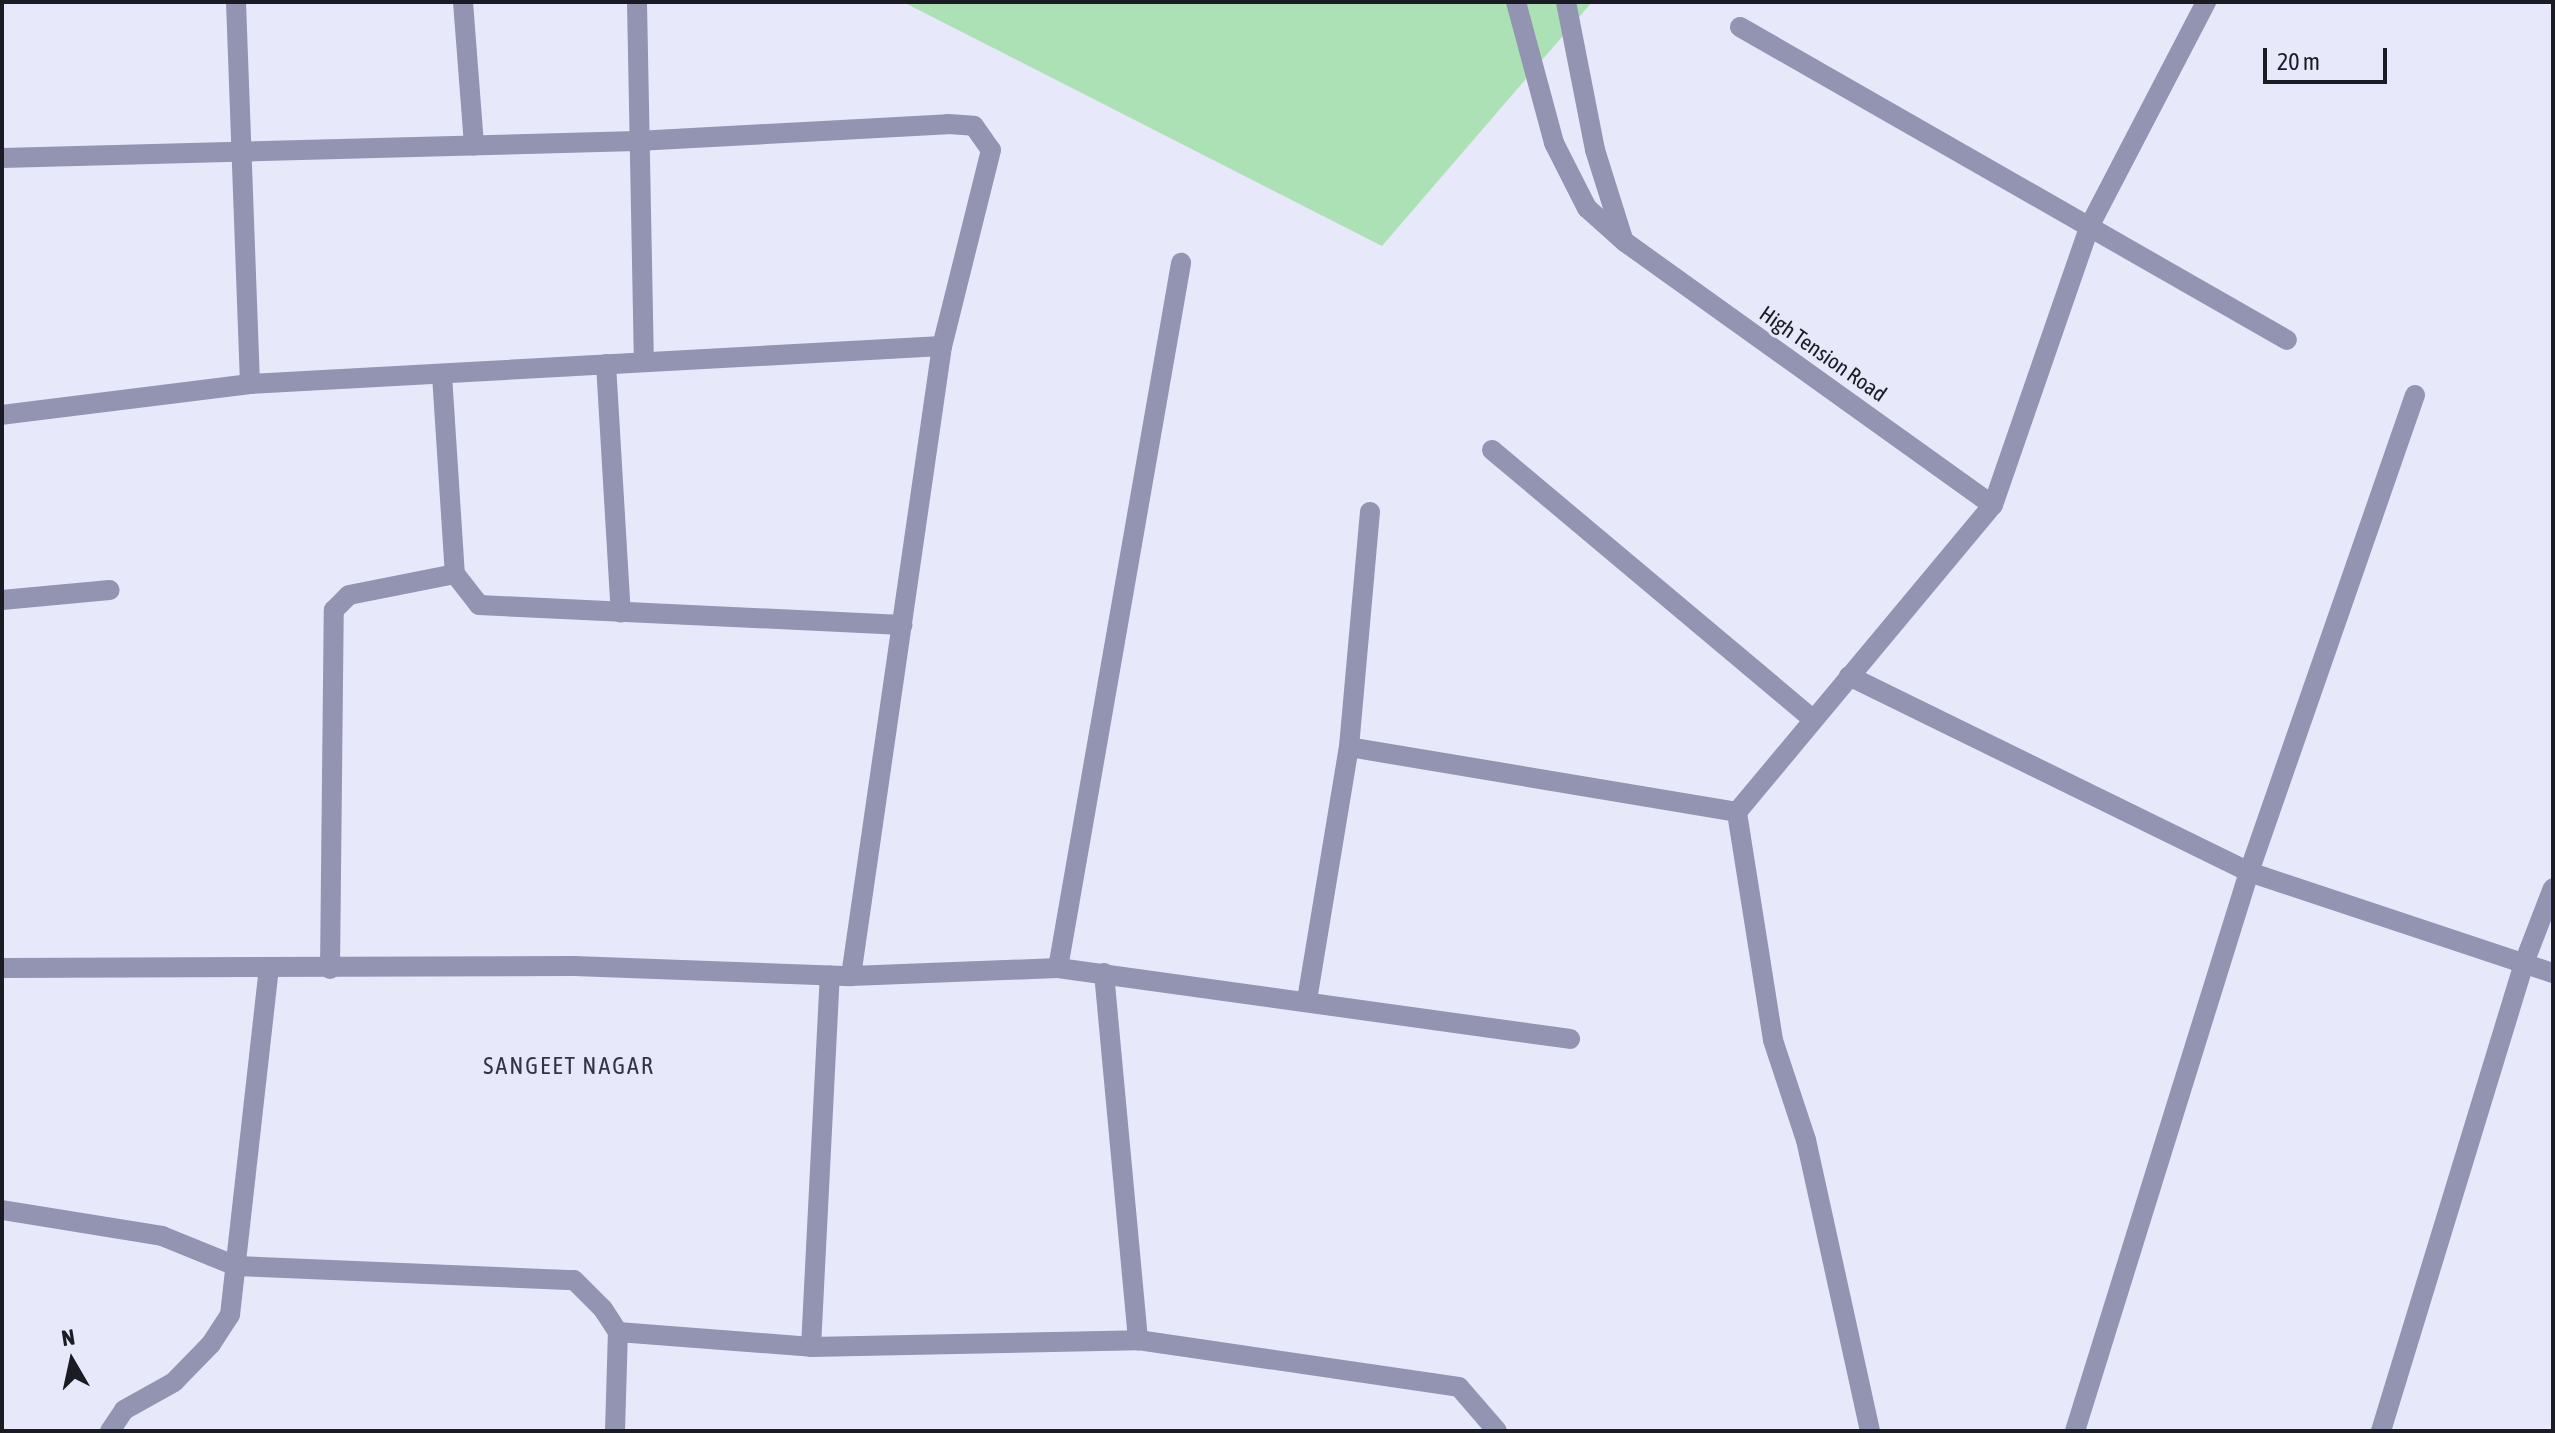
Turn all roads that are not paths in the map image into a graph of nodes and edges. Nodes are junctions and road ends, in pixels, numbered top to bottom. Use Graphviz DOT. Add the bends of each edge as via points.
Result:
graph roads {
  1 [pos="236,2"];
  2 [pos="463,2"];
  3 [pos="637,2"];
  4 [pos="1516,2"];
  5 [pos="1566,2"];
  6 [pos="2202,3"];
  7 [pos="1740,27"];
  8 [pos="637,141"];
  9 [pos="474,146"];
  10 [pos="241,155"];
  11 [pos="2,158"];
  12 [pos="2089,227"];
  13 [pos="1625,242"];
  14 [pos="1181,263"];
  15 [pos="2287,340"];
  16 [pos="942,346"];
  17 [pos="644,360"];
  18 [pos="606,364"];
  19 [pos="442,375"];
  20 [pos="250,384"];
  21 [pos="2415,395"];
  22 [pos="2,415"];
  23 [pos="1492,450"];
  24 [pos="1993,505"];
  25 [pos="1370,512"];
  26 [pos="455,574"];
  27 [pos="110,590"];
  28 [pos="2,600"];
  29 [pos="621,613"];
  30 [pos="903,625"];
  31 [pos="1849,676"];
  32 [pos="1811,718"];
  33 [pos="1349,747"];
  34 [pos="1737,812"];
  35 [pos="2249,872"];
  36 [pos="2553,888"];
  37 [pos="2524,963"];
  38 [pos="2,968"];
  39 [pos="1058,968"];
  40 [pos="269,969"];
  41 [pos="330,969"];
  42 [pos="1104,973"];
  43 [pos="2553,973"];
  44 [pos="830,975"];
  45 [pos="851,976"];
  46 [pos="1307,1000"];
  47 [pos="1570,1039"];
  48 [pos="2,1210"];
  49 [pos="236,1266"];
  50 [pos="618,1332"];
  51 [pos="1138,1340"];
  52 [pos="811,1347"];
  53 [pos="110,1431"];
  54 [pos="615,1431"];
  55 [pos="1497,1431"];
  56 [pos="1870,1431"];
  57 [pos="2075,1431"];
  58 [pos="2381,1431"];
  1 -- 10 [label="street"];
  2 -- 9 [label="street"];
  3 -- 8 [label="street"];
  4 -- 13 [label="street, High Tension Road" via="1570,182 1587,208"];
  5 -- 13 [label="street" via="1595,150"];
  6 -- 12 [label="street"];
  7 -- 12 [label="street"];
  8 -- 9 [label="street"];
  8 -- 16 [label="street" via="974,126 991,150"];
  8 -- 17 [label="street"];
  9 -- 10 [label="street"];
  10 -- 11 [label="street"];
  10 -- 20 [label="street"];
  12 -- 15 [label="street"];
  12 -- 24 [label="street"];
  13 -- 24 [label="street, High Tension Road"];
  14 -- 39 [label="street"];
  16 -- 17 [label="street"];
  16 -- 30 [label="street"];
  17 -- 18 [label="street"];
  18 -- 19 [label="street"];
  18 -- 29 [label="street"];
  19 -- 20 [label="street"];
  19 -- 26 [label="street"];
  20 -- 22 [label="street"];
  21 -- 35 [label="street"];
  23 -- 32 [label="street"];
  24 -- 31 [label="street"];
  25 -- 33 [label="street"];
  26 -- 29 [label="street" via="479,605"];
  26 -- 41 [label="street" via="349,595 334,610"];
  27 -- 28 [label="street"];
  29 -- 30 [label="street"];
  30 -- 45 [label="street"];
  31 -- 32 [label="street"];
  31 -- 35 [label="street"];
  32 -- 34 [label="street"];
  33 -- 34 [label="street"];
  33 -- 46 [label="street"];
  34 -- 56 [label="street" via="1773,1040 1806,1140"];
  35 -- 37 [label="street"];
  35 -- 57 [label="street"];
  36 -- 37 [label="street"];
  37 -- 43 [label="street"];
  37 -- 58 [label="street"];
  38 -- 40 [label="street"];
  39 -- 42 [label="street"];
  39 -- 45 [label="street"];
  40 -- 41 [label="street"];
  40 -- 49 [label="street"];
  41 -- 44 [label="street" via="574,966"];
  42 -- 46 [label="street"];
  42 -- 51 [label="street"];
  44 -- 45 [label="street"];
  44 -- 52 [label="street"];
  46 -- 47 [label="street"];
  48 -- 49 [label="street" via="162,1236"];
  49 -- 50 [label="street" via="574,1280"];
  49 -- 53 [label="street" via="230,1315 211,1344 174,1382 124,1410"];
  50 -- 52 [label="street"];
  50 -- 54 [label="street"];
  51 -- 52 [label="street"];
  51 -- 55 [label="street" via="1459,1387"];
}
